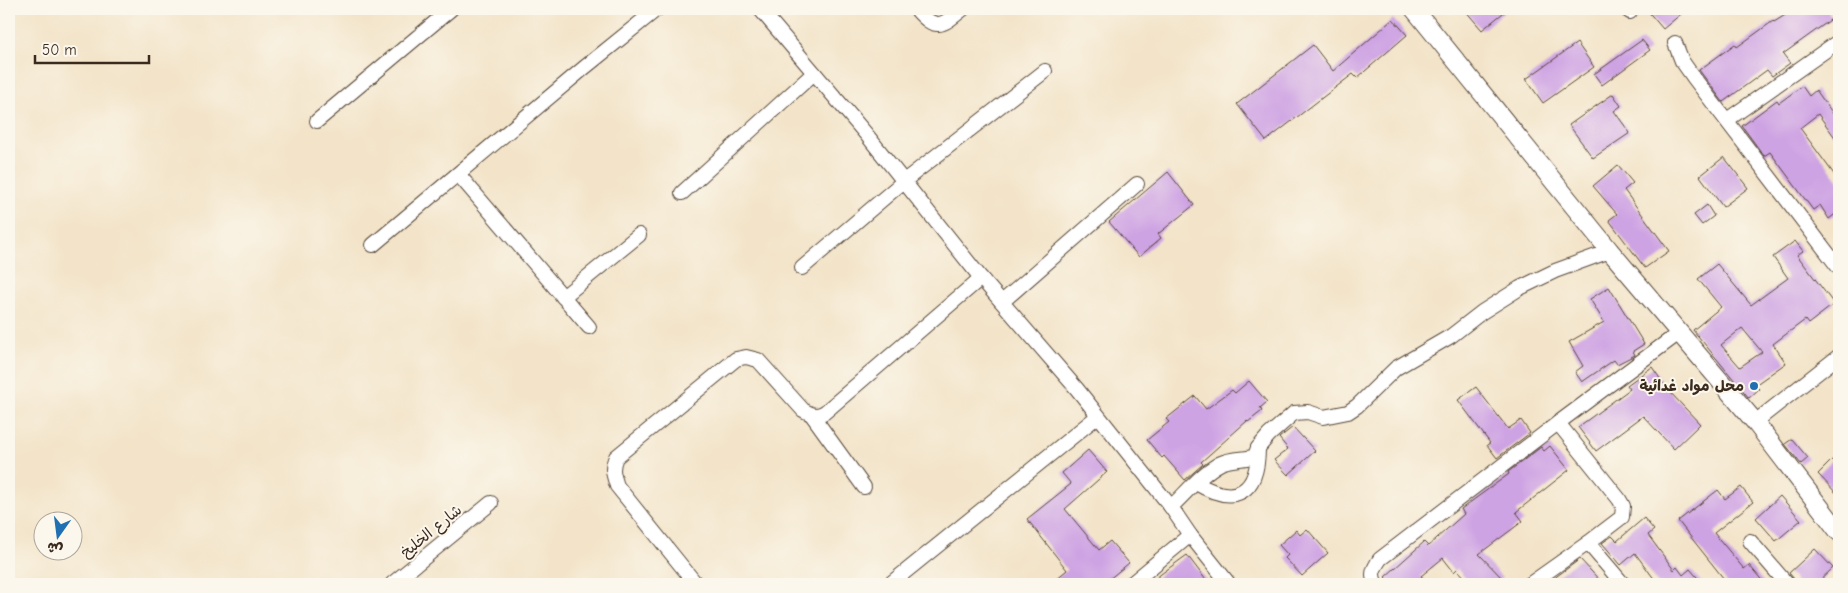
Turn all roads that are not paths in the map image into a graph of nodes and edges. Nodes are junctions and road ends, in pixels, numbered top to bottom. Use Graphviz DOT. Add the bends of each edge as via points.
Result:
graph roads {
  1 [pos="451,9"];
  2 [pos="657,9"];
  3 [pos="760,9"];
  4 [pos="916,9"];
  5 [pos="963,9"];
  6 [pos="1414,9"];
  7 [pos="434,14"];
  8 [pos="1839,41"];
  9 [pos="1675,43"];
  10 [pos="1045,71"];
  11 [pos="814,73"];
  12 [pos="1727,120"];
  13 [pos="318,121"];
  14 [pos="458,174"];
  15 [pos="904,181"];
  16 [pos="1137,184"];
  17 [pos="682,193"];
  18 [pos="640,235"];
  19 [pos="373,245"];
  20 [pos="1610,251"];
  21 [pos="802,268"];
  22 [pos="1839,268"];
  23 [pos="981,278"];
  24 [pos="563,297"];
  25 [pos="1002,302"];
  26 [pos="589,327"];
  27 [pos="1679,332"];
  28 [pos="1839,356"];
  29 [pos="812,415"];
  30 [pos="1098,416"];
  31 [pos="1754,422"];
  32 [pos="1558,424"];
  33 [pos="1258,448"];
  34 [pos="1196,483"];
  35 [pos="864,487"];
  36 [pos="491,503"];
  37 [pos="1171,507"];
  38 [pos="1839,532"];
  39 [pos="1190,535"];
  40 [pos="1750,542"];
  41 [pos="1588,543"];
  42 [pos="897,582"];
  43 [pos="392,584"];
  44 [pos="696,584"];
  45 [pos="1131,584"];
  46 [pos="1229,584"];
  47 [pos="1376,584"];
  48 [pos="1530,584"];
  49 [pos="1623,584"];
  50 [pos="1786,584"];
  1 -- 7 [label="street"];
  2 -- 14 [label="street"];
  3 -- 11 [label="street"];
  4 -- 5 [label="street" via="931,23 939,25"];
  6 -- 20 [label="street"];
  7 -- 13 [label="street"];
  8 -- 12 [label="street"];
  9 -- 12 [label="street" via="1682,61"];
  10 -- 15 [label="street"];
  11 -- 15 [label="street"];
  11 -- 17 [label="street"];
  12 -- 22 [label="street"];
  14 -- 19 [label="street"];
  14 -- 24 [label="street"];
  15 -- 21 [label="street"];
  15 -- 23 [label="street"];
  16 -- 25 [label="street"];
  18 -- 24 [label="street"];
  20 -- 27 [label="street"];
  20 -- 33 [label="street" via="1520,288 1451,336 1396,368 1348,412 1323,417 1308,412 1294,413"];
  23 -- 25 [label="street"];
  23 -- 29 [label="street" via="825,412"];
  24 -- 26 [label="street"];
  25 -- 30 [label="street" via="1078,388"];
  27 -- 31 [label="street"];
  27 -- 32 [label="street"];
  28 -- 31 [label="street"];
  29 -- 35 [label="street"];
  29 -- 44 [label="street" via="803,410 758,360 736,359 616,457 612,473 617,486"];
  30 -- 37 [label="street"];
  30 -- 42 [label="street"];
  31 -- 38 [label="street"];
  32 -- 41 [label="street" via="1623,506 1622,518"];
  32 -- 47 [label="street" via="1380,559 1372,575"];
  33 -- 34 [label="street" via="1255,456 1222,462"];
  33 -- 34 [label="street" via="1258,467 1244,491 1226,496"];
  34 -- 37 [label="street"];
  36 -- 43 [label="street, شارع الخليخ"];
  37 -- 39 [label="street"];
  39 -- 45 [label="street"];
  39 -- 46 [label="street"];
  40 -- 50 [label="street"];
  41 -- 48 [label="street"];
  41 -- 49 [label="street"];
}
